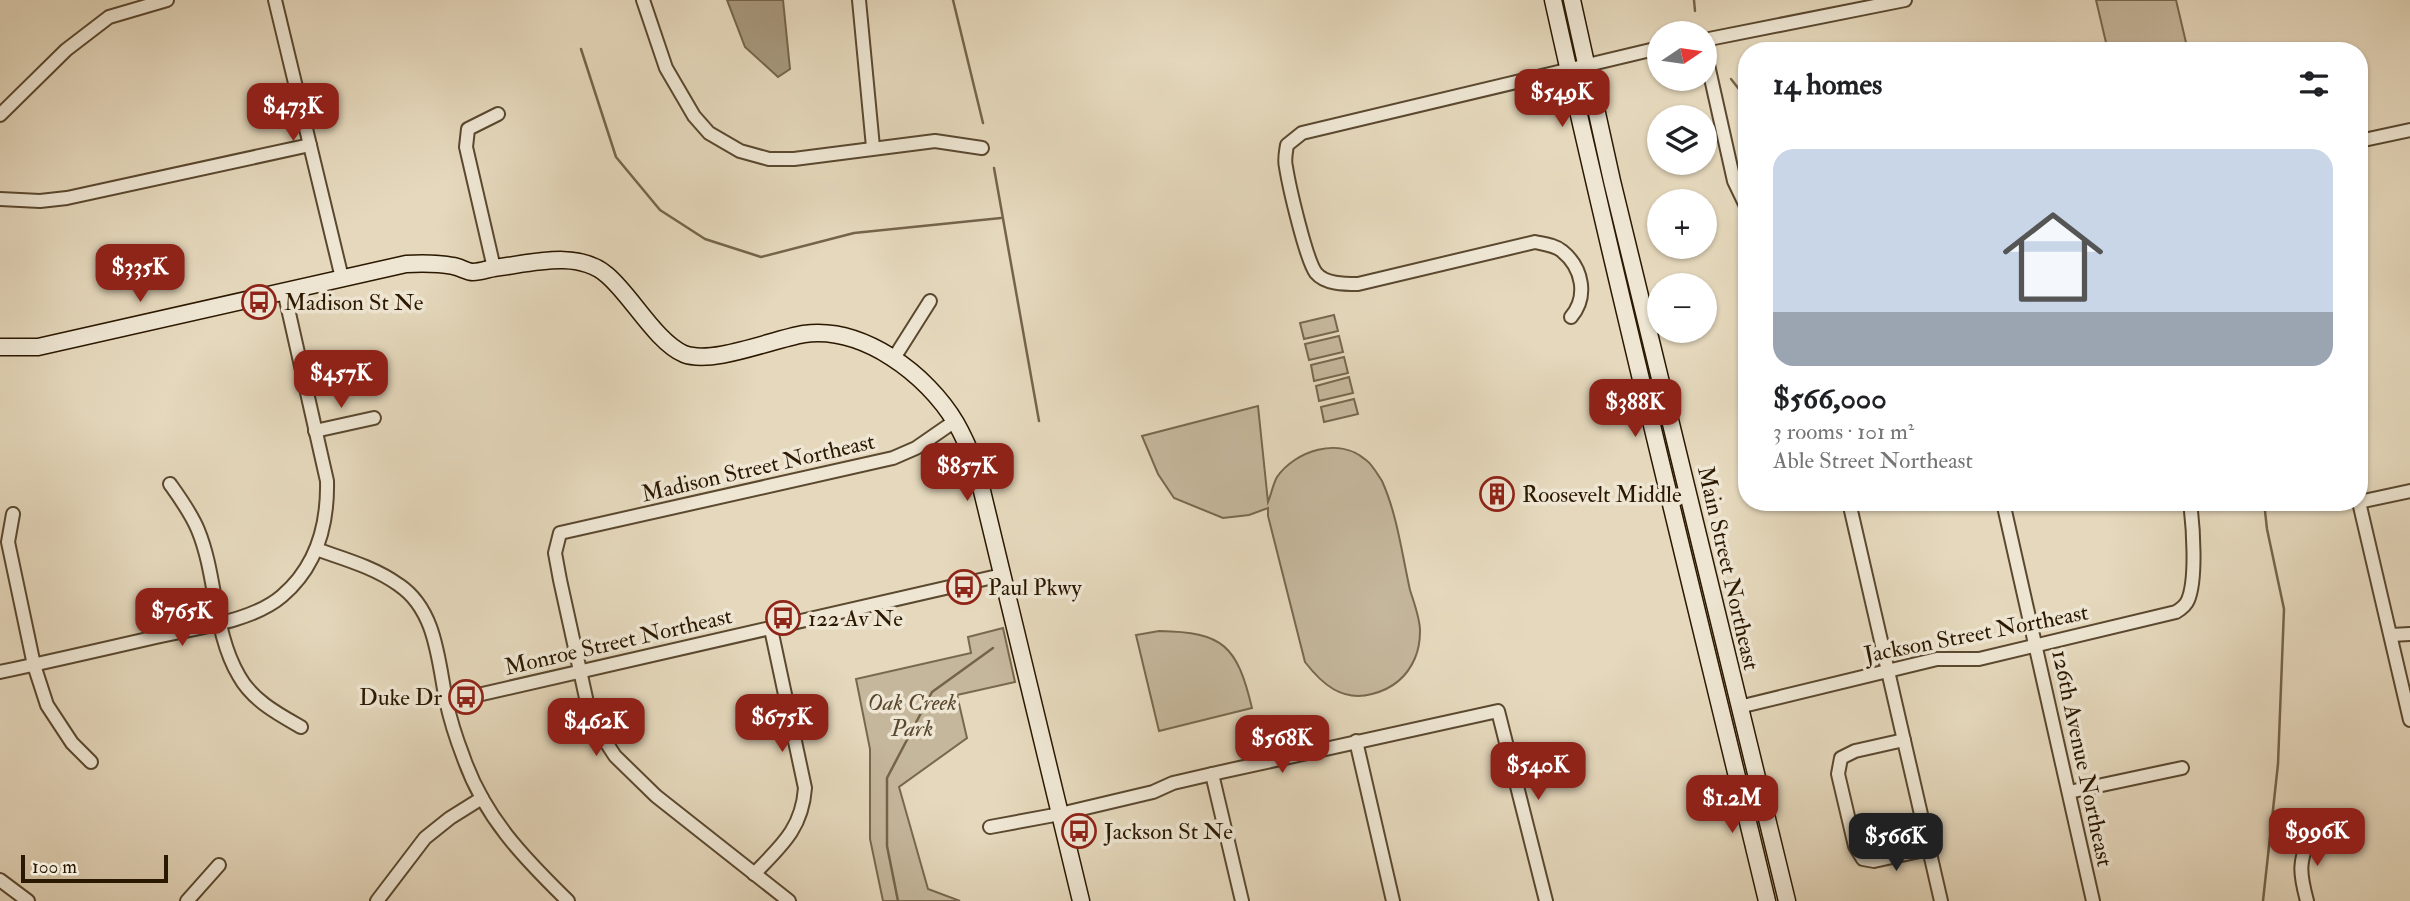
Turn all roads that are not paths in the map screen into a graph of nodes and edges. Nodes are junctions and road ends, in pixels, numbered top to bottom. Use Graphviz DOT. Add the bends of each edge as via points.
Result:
graph roads {
  1 [pos="167,0"];
  2 [pos="275,0"];
  3 [pos="643,0"];
  4 [pos="859,0"];
  5 [pos="1553,0"];
  6 [pos="1572,0"];
  7 [pos="1905,0"];
  8 [pos="1717,37"];
  9 [pos="1647,51"];
  10 [pos="1586,66"];
  11 [pos="1567,69"];
  12 [pos="1714,91"];
  13 [pos="498,114"];
  14 [pos="0,115"];
  15 [pos="2410,130"];
  16 [pos="2368,139"];
  17 [pos="310,145"];
  18 [pos="873,147"];
  19 [pos="982,148"];
  20 [pos="1738,189"];
  21 [pos="0,199"];
  22 [pos="494,268"];
  23 [pos="342,278"];
  24 [pos="284,291"];
  25 [pos="930,301"];
  26 [pos="1572,317"];
  27 [pos="0,347"];
  28 [pos="894,358"];
  29 [pos="374,418"];
  30 [pos="955,421"];
  31 [pos="315,430"];
  32 [pos="170,484"];
  33 [pos="2410,491"];
  34 [pos="2368,500"];
  35 [pos="1851,511"];
  36 [pos="2005,511"];
  37 [pos="2190,511"];
  38 [pos="2361,511"];
  39 [pos="13,514"];
  40 [pos="316,549"];
  41 [pos="1002,575"];
  42 [pos="220,622"];
  43 [pos="771,628"];
  44 [pos="2410,634"];
  45 [pos="2391,635"];
  46 [pos="2036,645"];
  47 [pos="34,664"];
  48 [pos="580,670"];
  49 [pos="1888,671"];
  50 [pos="0,672"];
  51 [pos="447,702"];
  52 [pos="1739,707"];
  53 [pos="2410,720"];
  54 [pos="301,727"];
  55 [pos="1904,740"];
  56 [pos="1356,741"];
  57 [pos="91,762"];
  58 [pos="2182,768"];
  59 [pos="1212,774"];
  60 [pos="2069,792"];
  61 [pos="482,799"];
  62 [pos="1060,814"];
  63 [pos="990,827"];
  64 [pos="2310,834"];
  65 [pos="1928,849"];
  66 [pos="219,865"];
  67 [pos="754,874"];
  68 [pos="0,880"];
  69 [pos="24,900"];
  70 [pos="187,901"];
  71 [pos="377,901"];
  72 [pos="568,901"];
  73 [pos="789,901"];
  74 [pos="1081,901"];
  75 [pos="1242,901"];
  76 [pos="1393,901"];
  77 [pos="1546,901"];
  78 [pos="1767,901"];
  79 [pos="1787,901"];
  80 [pos="1941,901"];
  81 [pos="2093,901"];
  82 [pos="2307,901"];
  1 -- 14 [label="street" via="109,17 66,50"];
  2 -- 17 [label="street"];
  3 -- 18 [label="street" via="666,68 709,133 769,159"];
  4 -- 18 [label="street"];
  5 -- 11 [label="main road"];
  6 -- 10 [label="main road, Main Street Northeast"];
  7 -- 8 [label="street"];
  9 -- 10 [label="street"];
  10 -- 11 [label="street"];
  10 -- 52 [label="main road, Main Street Northeast"];
  11 -- 26 [label="street" via="1302,133 1287,145 1285,164 1306,250 1323,278 1358,284 1535,242 1549,244 1562,251 1579,277 1583,293"];
  11 -- 78 [label="main road"];
  12 -- 20 [label="street"];
  13 -- 22 [label="street" via="468,130 466,147"];
  15 -- 16 [label="street"];
  17 -- 21 [label="street" via="67,198"];
  17 -- 23 [label="street"];
  18 -- 19 [label="street" via="935,141"];
  22 -- 23 [label="main road" via="472,272 432,262"];
  22 -- 28 [label="main road" via="559,260 587,263 607,274 661,336 684,354 723,354 804,334 830,333 856,339"];
  23 -- 24 [label="main road"];
  24 -- 27 [label="main road" via="38,346"];
  24 -- 31 [label="street"];
  25 -- 28 [label="street"];
  28 -- 30 [label="main road" via="937,397"];
  29 -- 31 [label="street"];
  30 -- 41 [label="main road" via="979,477"];
  30 -- 48 [label="street, Madison Street Northeast" via="893,458 560,533 555,553"];
  31 -- 40 [label="street" via="328,506"];
  32 -- 42 [label="street" via="199,532"];
  33 -- 34 [label="street"];
  35 -- 49 [label="street"];
  36 -- 46 [label="street, 126th Avenue Northeast"];
  37 -- 46 [label="street, Jackson Street Northeast" via="2188,601 2176,612"];
  38 -- 45 [label="street"];
  39 -- 47 [label="street" via="8,542"];
  40 -- 42 [label="street" via="303,575 281,597"];
  40 -- 51 [label="street" via="361,564 400,585 415,600 427,619"];
  41 -- 43 [label="street, Monroe Street Northeast"];
  41 -- 62 [label="main road"];
  42 -- 47 [label="street"];
  42 -- 54 [label="street" via="239,678 271,710"];
  43 -- 48 [label="street, Monroe Street Northeast"];
  43 -- 67 [label="street" via="805,788 804,807 795,828"];
  44 -- 45 [label="street"];
  45 -- 53 [label="street"];
  46 -- 49 [label="street, Jackson Street Northeast" via="1979,659 1937,659"];
  46 -- 60 [label="street, 126th Avenue Northeast"];
  47 -- 50 [label="street"];
  47 -- 57 [label="street" via="47,705"];
  48 -- 51 [label="street, Monroe Street Northeast"];
  48 -- 67 [label="street" via="588,707 615,757"];
  49 -- 52 [label="street, Jackson Street Northeast"];
  49 -- 55 [label="street"];
  51 -- 61 [label="street" via="463,757"];
  52 -- 79 [label="main road, Main Street Northeast"];
  55 -- 65 [label="street"];
  55 -- 65 [label="street" via="1841,758 1838,774 1855,846 1863,859 1874,861"];
  56 -- 59 [label="street"];
  56 -- 76 [label="street"];
  56 -- 77 [label="street" via="1498,711"];
  58 -- 60 [label="street"];
  59 -- 62 [label="street"];
  59 -- 75 [label="street"];
  60 -- 81 [label="street, 126th Avenue Northeast"];
  61 -- 71 [label="street" via="425,838"];
  61 -- 72 [label="street" via="523,858"];
  62 -- 63 [label="street"];
  62 -- 74 [label="main road"];
  64 -- 82 [label="street" via="2300,860"];
  65 -- 80 [label="street"];
  66 -- 70 [label="street"];
  67 -- 73 [label="street"];
  68 -- 69 [label="street"];
}
